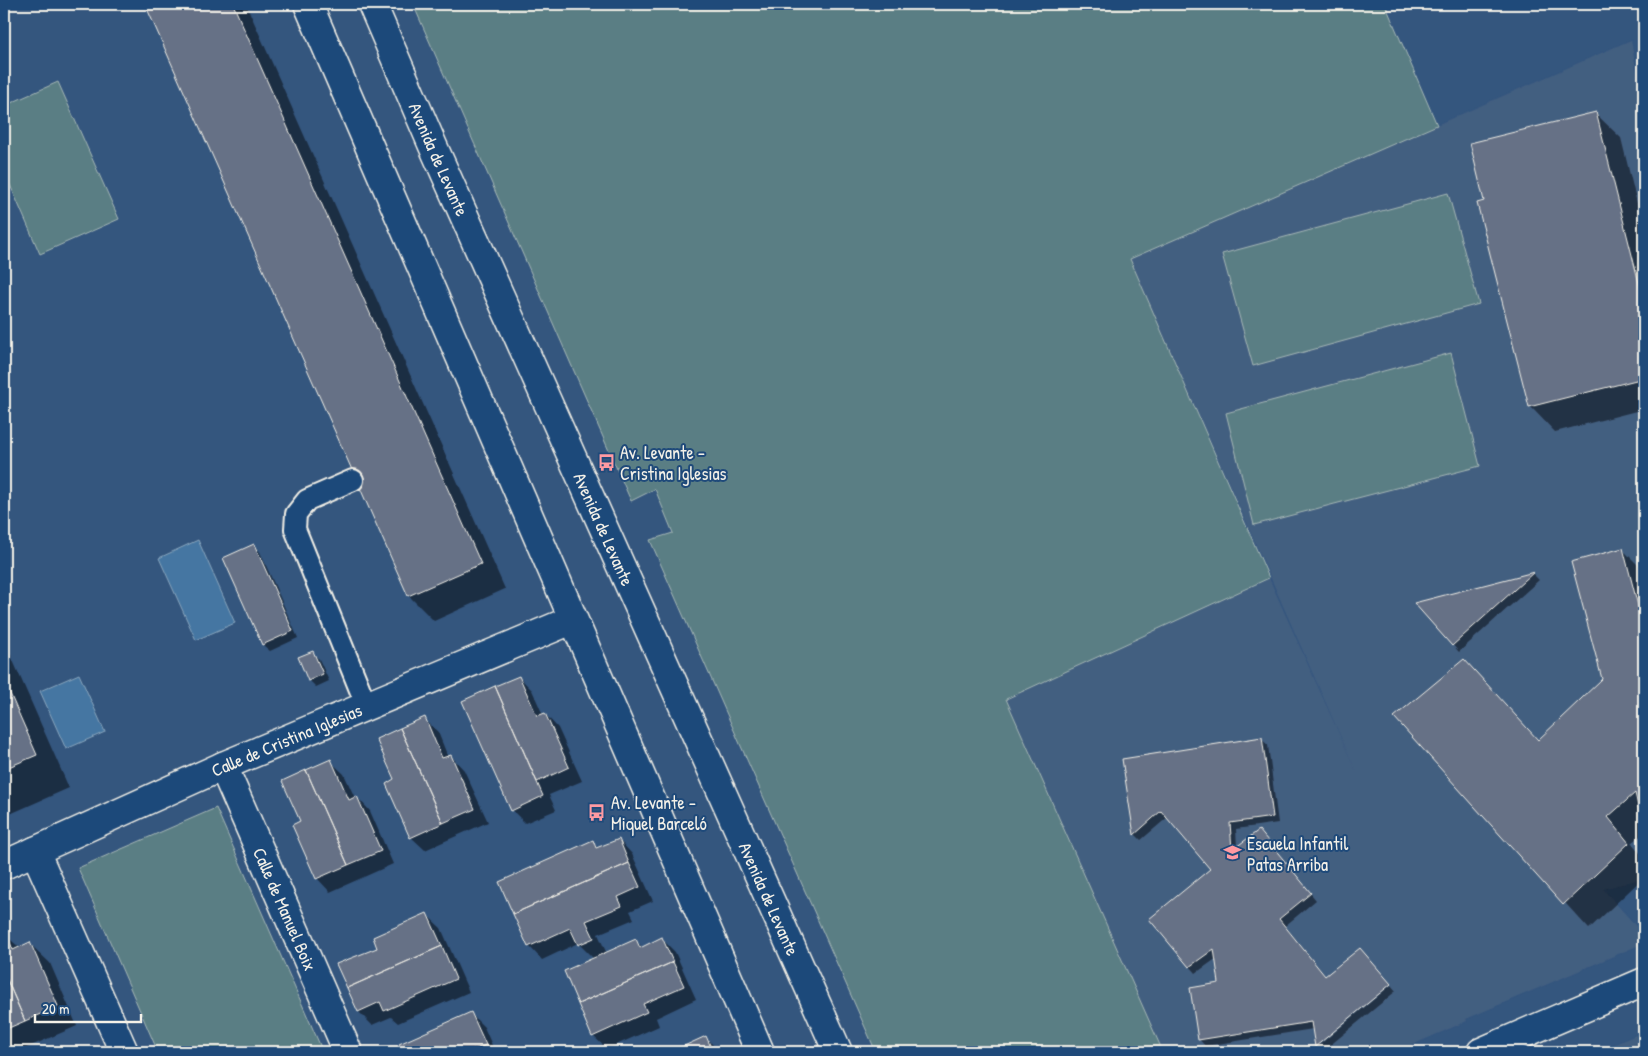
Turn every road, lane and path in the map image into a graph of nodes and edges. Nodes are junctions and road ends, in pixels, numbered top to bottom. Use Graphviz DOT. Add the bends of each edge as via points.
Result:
graph roads {
  1 [pos="308,4"];
  2 [pos="372,4"];
  3 [pos="353,480"];
  4 [pos="572,620"];
  5 [pos="367,707"];
  6 [pos="223,766"];
  7 [pos="35,851"];
  8 [pos="4,865"];
  9 [pos="1644,982"];
  10 [pos="124,1052"];
  11 [pos="348,1052"];
  12 [pos="760,1052"];
  13 [pos="838,1052"];
  14 [pos="1481,1052"];
  1 -- 4 [label="street" via="521,494"];
  2 -- 13 [label="street, Avenida de Levante"];
  3 -- 5 [label="lane" via="307,500 296,514 295,529"];
  4 -- 5 [label="street, Calle de Cristina Iglesias"];
  4 -- 12 [label="street"];
  5 -- 6 [label="street, Calle de Cristina Iglesias"];
  6 -- 7 [label="street, Calle de Cristina Iglesias"];
  6 -- 11 [label="street, Calle de Manuel Boix"];
  7 -- 8 [label="street, Calle de Cristina Iglesias"];
  7 -- 10 [label="street"];
  9 -- 14 [label="street"];
}
